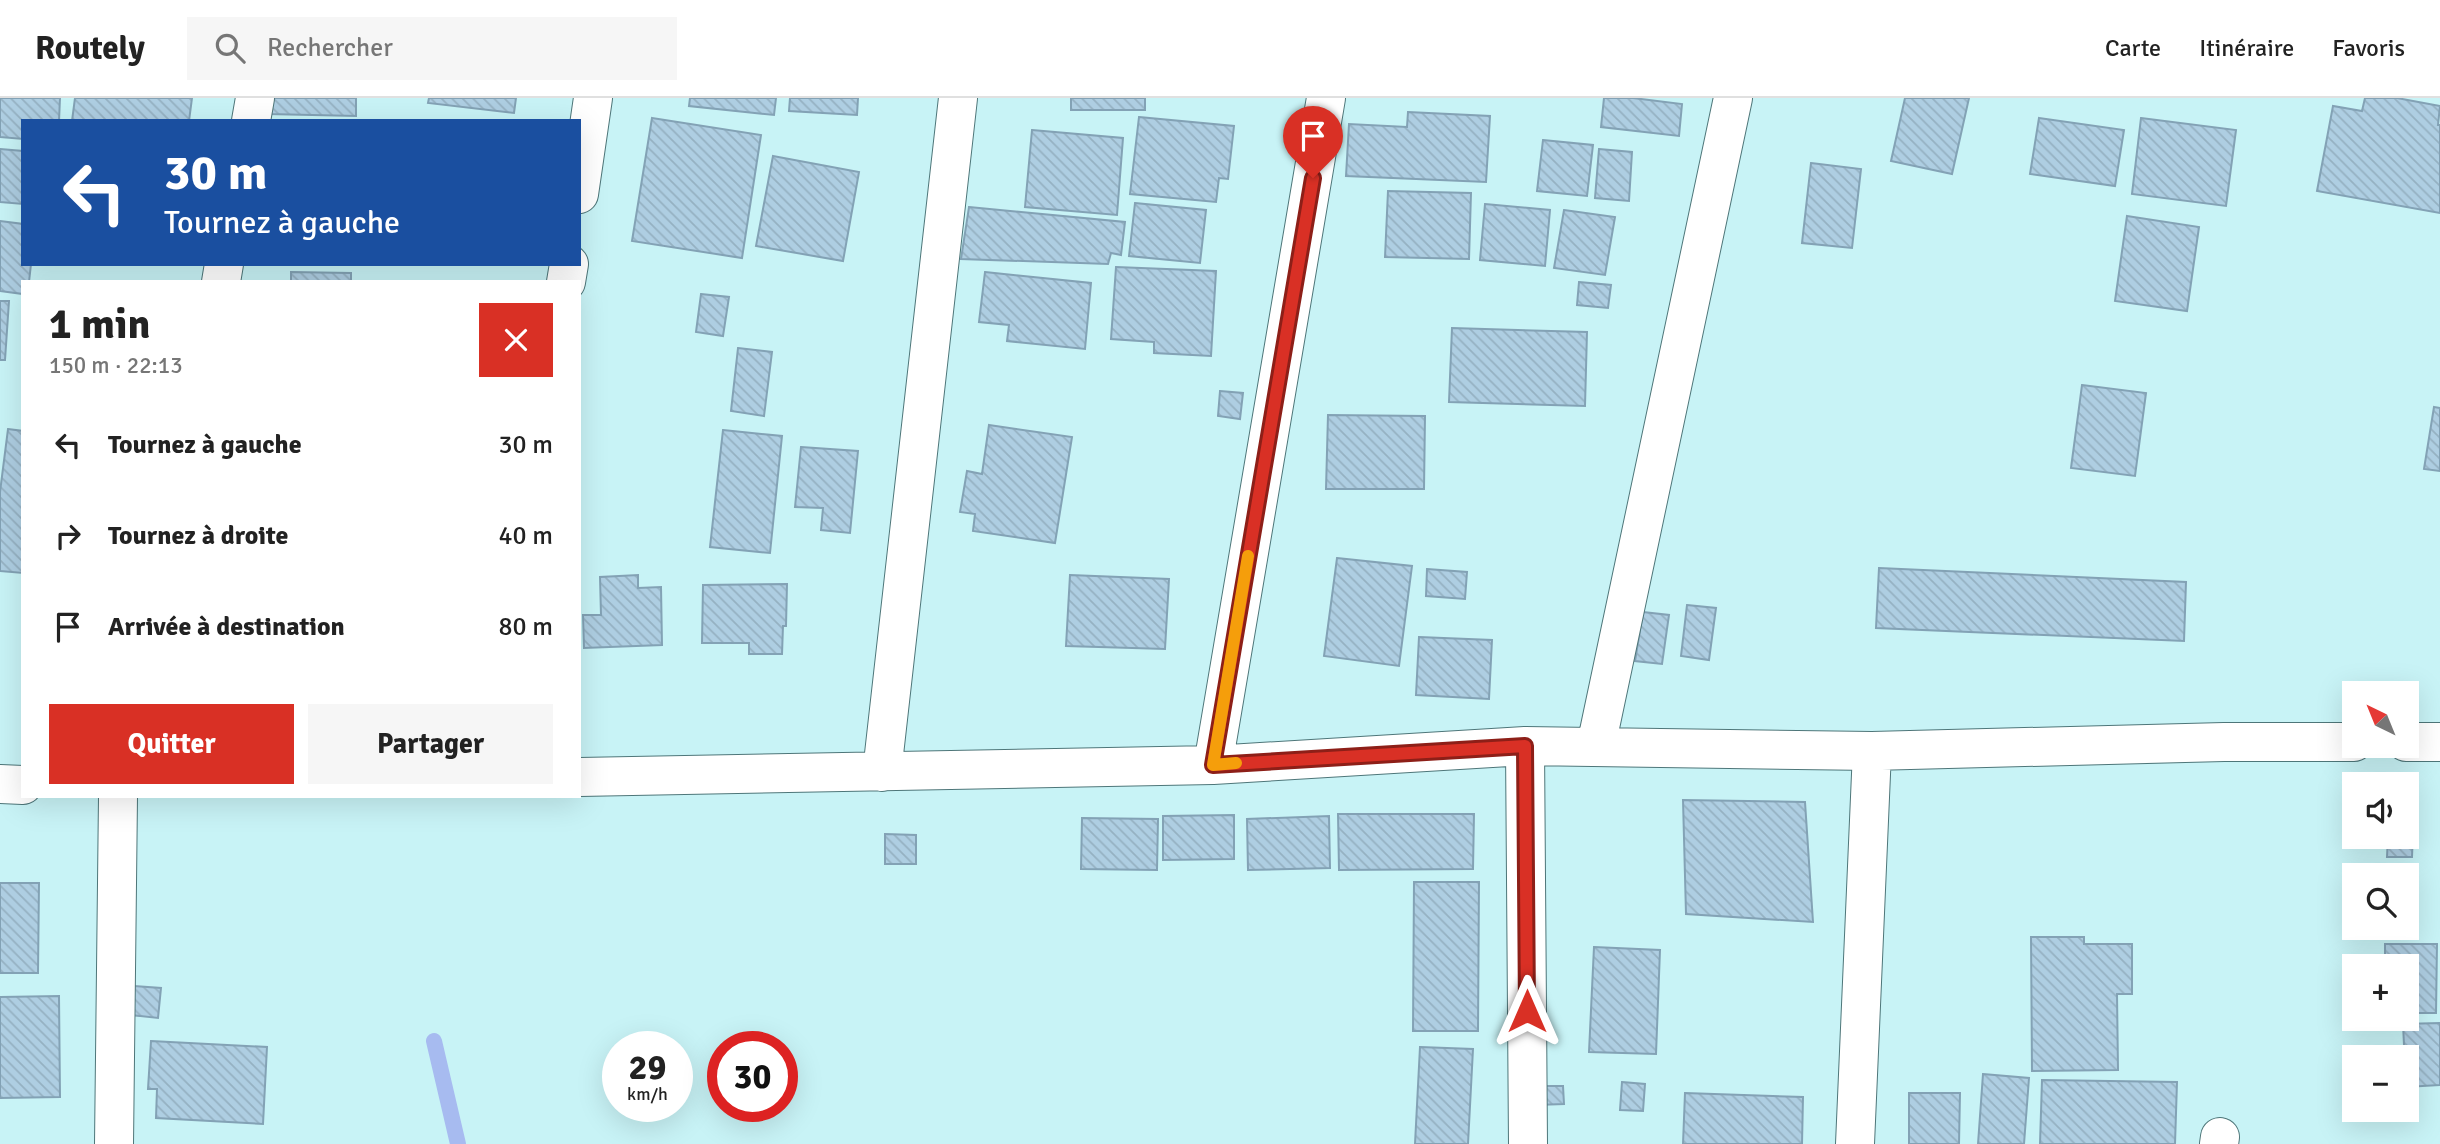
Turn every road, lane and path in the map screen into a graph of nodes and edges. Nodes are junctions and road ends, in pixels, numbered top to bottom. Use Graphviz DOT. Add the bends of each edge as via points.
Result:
graph roads {
  1 [pos="255,98"];
  2 [pos="593,98"];
  3 [pos="958,98"];
  4 [pos="1326,98"];
  5 [pos="1733,98"];
  6 [pos="251,119"];
  7 [pos="581,180"];
  8 [pos="2342,742"];
  9 [pos="2419,742"];
  10 [pos="2440,742"];
  11 [pos="1525,746"];
  12 [pos="1597,746"];
  13 [pos="1872,751"];
  14 [pos="1213,765"];
  15 [pos="882,772"];
  16 [pos="581,776"];
  17 [pos="0,784"];
  18 [pos="21,785"];
  19 [pos="118,798"];
  20 [pos="114,1144"];
  21 [pos="1528,1144"];
  22 [pos="1855,1144"];
  1 -- 6 [label="street"];
  2 -- 7 [label="street"];
  3 -- 15 [label="street"];
  4 -- 14 [label="street"];
  5 -- 12 [label="street"];
  8 -- 13 [label="street"];
  9 -- 10 [label="street"];
  11 -- 12 [label="street"];
  11 -- 14 [label="street"];
  11 -- 21 [label="street"];
  12 -- 13 [label="street"];
  13 -- 22 [label="street"];
  14 -- 15 [label="street"];
  15 -- 16 [label="street"];
  17 -- 18 [label="street"];
  19 -- 20 [label="street"];
}
